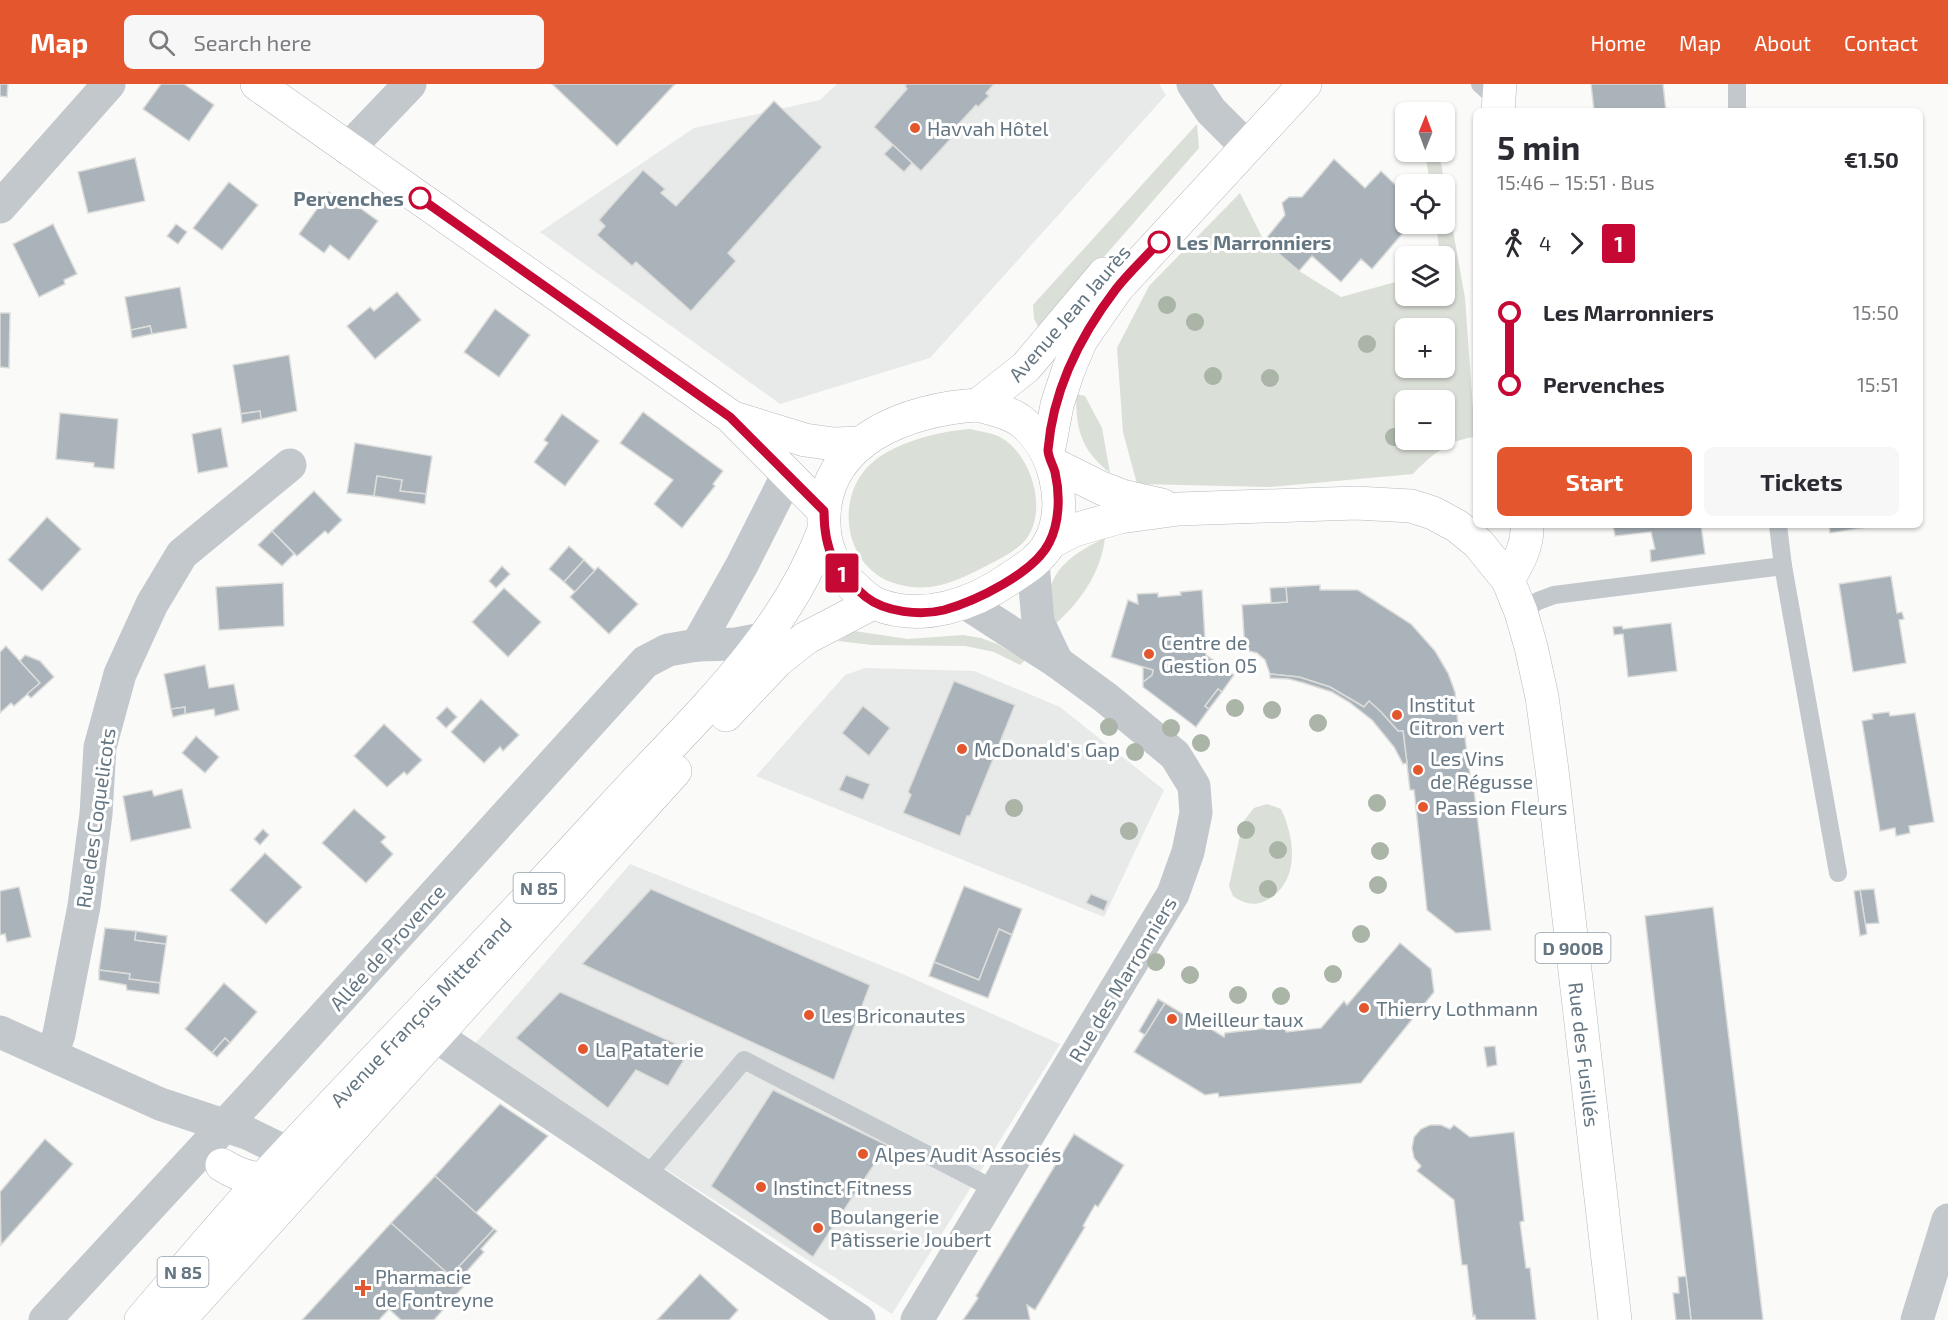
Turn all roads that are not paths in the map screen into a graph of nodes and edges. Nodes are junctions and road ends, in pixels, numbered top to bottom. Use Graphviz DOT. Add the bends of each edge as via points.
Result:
graph roads {
  1 [pos="109,84"];
  2 [pos="257,84"];
  3 [pos="410,84"];
  4 [pos="1193,84"];
  5 [pos="1737,84"];
  6 [pos="1298,86"];
  7 [pos="1737,108"];
  8 [pos="1240,139"];
  9 [pos="348,149"];
  10 [pos="0,207"];
  11 [pos="978,405"];
  12 [pos="730,417"];
  13 [pos="862,443"];
  14 [pos="1050,459"];
  15 [pos="290,465"];
  16 [pos="788,474"];
  17 [pos="1179,509"];
  18 [pos="824,521"];
  19 [pos="1527,528"];
  20 [pos="1778,528"];
  21 [pos="1041,553"];
  22 [pos="1783,566"];
  23 [pos="1508,580"];
  24 [pos="873,603"];
  25 [pos="964,603"];
  26 [pos="1521,612"];
  27 [pos="762,639"];
  28 [pos="697,645"];
  29 [pos="1057,662"];
  30 [pos="1838,873"];
  31 [pos="0,1032"];
  32 [pos="436,1036"];
  33 [pos="52,1055"];
  34 [pos="217,1146"];
  35 [pos="288,1170"];
  36 [pos="646,1177"];
  37 [pos="996,1190"];
  38 [pos="1948,1220"];
  39 [pos="225,1223"];
  40 [pos="1940,1280"];
  41 [pos="45,1320"];
  42 [pos="141,1320"];
  43 [pos="178,1320"];
  44 [pos="859,1320"];
  45 [pos="916,1320"];
  46 [pos="1615,1320"];
  47 [pos="1917,1320"];
  1 -- 10 [label="street"];
  2 -- 9 [label="main road"];
  3 -- 9 [label="street"];
  4 -- 8 [label="street" via="1211,111"];
  5 -- 7 [label="lane"];
  6 -- 8 [label="main road, Avenue Jean Jaurès"];
  8 -- 11 [label="main road, Avenue Jean Jaurès" via="1137,235 1026,367"];
  8 -- 14 [label="main road, Avenue Jean Jaurès" via="1117,288 1081,340 1057,405"];
  9 -- 12 [label="main road"];
  11 -- 13 [label="main road, Avenue François Mitterrand" via="933,410 882,429"];
  11 -- 14 [label="main road" via="1020,420"];
  12 -- 13 [label="main road" via="805,441"];
  12 -- 16 [label="main road"];
  13 -- 18 [label="main road, Avenue François Mitterrand" via="851,450 835,471 829,484"];
  14 -- 17 [label="main road" via="1101,488"];
  14 -- 21 [label="main road" via="1058,483 1058,503 1055,527"];
  15 -- 33 [label="street, Rue des Coquelicots" via="182,554 152,604 120,674 100,747 84,906 60,1034"];
  16 -- 18 [label="main road"];
  16 -- 28 [label="street"];
  17 -- 21 [label="main road" via="1086,526"];
  17 -- 23 [label="main road, Rue des Fusillés" via="1356,503 1411,506 1457,526 1478,543"];
  18 -- 24 [label="main road" via="829,552 839,570"];
  18 -- 27 [label="main road, Avenue François Mitterrand / N 85" via="805,576"];
  19 -- 23 [label="main road" via="1528,538"];
  20 -- 22 [label="lane"];
  21 -- 25 [label="main road" via="1001,586"];
  21 -- 29 [label="street, Rue des Marronniers" via="1038,622"];
  22 -- 26 [label="lane" via="1554,595"];
  22 -- 30 [label="lane"];
  23 -- 26 [label="main road, Rue des Fusillés / D 900B"];
  24 -- 25 [label="main road" via="920,612"];
  24 -- 32 [label="main road, Avenue François Mitterrand / N 85" via="806,638 777,661"];
  25 -- 29 [label="street, Rue des Marronniers"];
  26 -- 46 [label="main road, Rue des Fusillés / D 900B" via="1542,697 1552,770"];
  27 -- 28 [label="street, Allée de Provence"];
  27 -- 35 [label="main road, Avenue François Mitterrand / N 85" via="719,693 542,884"];
  28 -- 34 [label="street, Allée de Provence" via="668,650 645,662"];
  29 -- 37 [label="street, Rue des Marronniers" via="1175,755 1194,786 1196,813 1173,894"];
  31 -- 33 [label="street"];
  32 -- 35 [label="main road, Avenue François Mitterrand / N 85"];
  32 -- 36 [label="street"];
  33 -- 34 [label="street" via="160,1104"];
  34 -- 35 [label="main road" via="237,1174"];
  34 -- 39 [label="main road"];
  34 -- 41 [label="street, Allée de Provence"];
  35 -- 39 [label="main road, Avenue François Mitterrand / N 85"];
  35 -- 43 [label="main road, Avenue François Mitterrand / N 85" via="240,1252"];
  36 -- 37 [label="lane" via="744,1060"];
  36 -- 44 [label="street"];
  37 -- 45 [label="street, Rue des Marronniers"];
  38 -- 40 [label="street"];
  39 -- 42 [label="main road, Avenue François Mitterrand / N 85"];
  40 -- 47 [label="street"];
}
